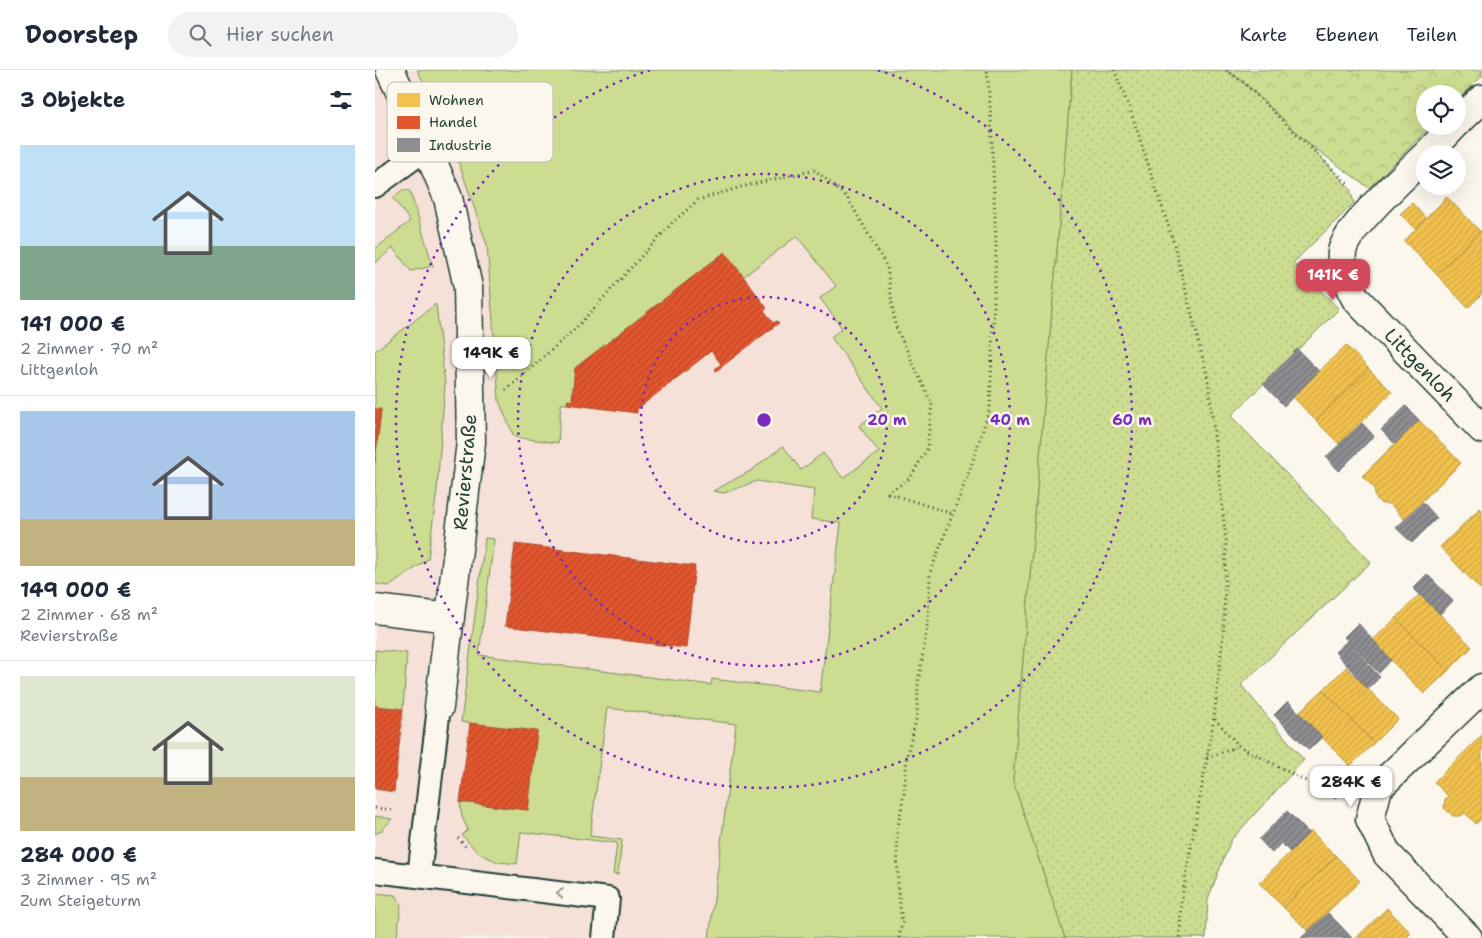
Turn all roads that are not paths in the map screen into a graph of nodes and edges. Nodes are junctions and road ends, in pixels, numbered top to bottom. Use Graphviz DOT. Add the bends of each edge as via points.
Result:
graph roads {
  1 [pos="390,70"];
  2 [pos="396,82"];
  3 [pos="1482,98"];
  4 [pos="1466,114"];
  5 [pos="1446,135"];
  6 [pos="1436,145"];
  7 [pos="408,162"];
  8 [pos="433,162"];
  9 [pos="1416,165"];
  10 [pos="375,186"];
  11 [pos="1482,429"];
  12 [pos="375,609"];
  13 [pos="450,618"];
  14 [pos="1482,688"];
  15 [pos="439,707"];
  16 [pos="375,871"];
  17 [pos="419,876"];
  18 [pos="604,938"];
  19 [pos="1468,938"];
  1 -- 2 [label="street, Revierstraße"];
  3 -- 4 [label="street"];
  5 -- 6 [label="street, Littgenloh"];
  7 -- 10 [label="lane"];
  8 -- 13 [label="street, Revierstraße" via="448,198 468,287 471,442"];
  9 -- 11 [label="street, Littgenloh" via="1353,230 1342,251 1344,276 1356,298"];
  12 -- 13 [label="street"];
  13 -- 15 [label="street, Revierstraße"];
  14 -- 19 [label="street" via="1378,788 1370,819 1387,854"];
  15 -- 17 [label="lane"];
  16 -- 17 [label="lane"];
  18 -- 17 [label="lane, one-way" via="608,899"];
}
